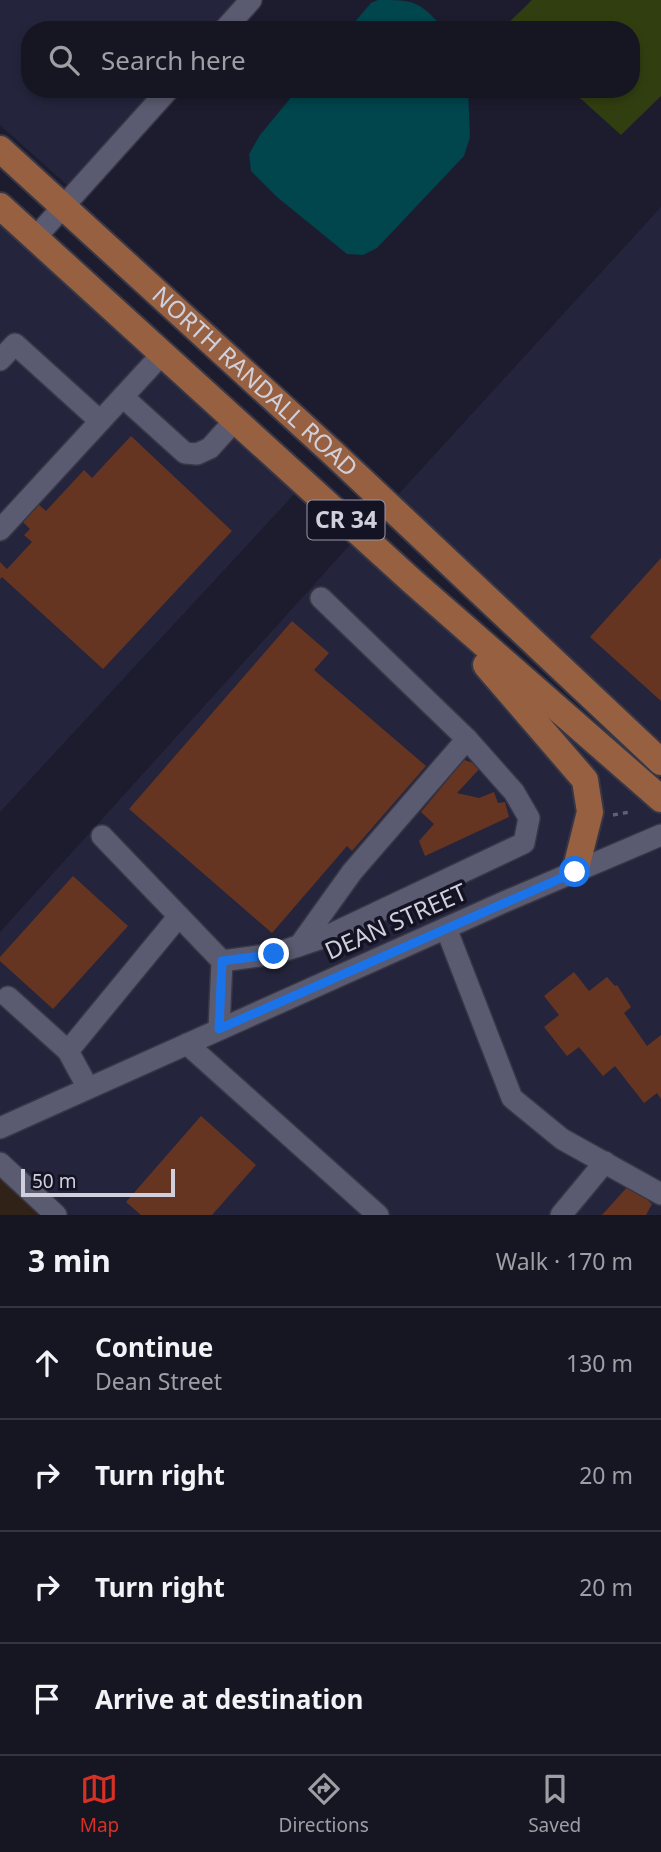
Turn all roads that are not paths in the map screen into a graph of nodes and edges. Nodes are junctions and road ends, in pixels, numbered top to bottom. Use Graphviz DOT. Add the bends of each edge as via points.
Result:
graph roads {
  1 [pos="251,0"];
  2 [pos="232,21"];
  3 [pos="161,98"];
  4 [pos="0,149"];
  5 [pos="0,206"];
  6 [pos="62,206"];
  7 [pos="35,238"];
  8 [pos="163,353"];
  9 [pos="0,360"];
  10 [pos="123,397"];
  11 [pos="236,419"];
  12 [pos="100,421"];
  13 [pos="0,530"];
  14 [pos="413,582"];
  15 [pos="320,598"];
  16 [pos="467,739"];
  17 [pos="661,762"];
  18 [pos="661,799"];
  19 [pos="661,835"];
  20 [pos="102,836"];
  21 [pos="575,872"];
  22 [pos="179,916"];
  23 [pos="446,929"];
  24 [pos="299,946"];
  25 [pos="222,961"];
  26 [pos="8,997"];
  27 [pos="219,1029"];
  28 [pos="187,1044"];
  29 [pos="68,1051"];
  30 [pos="88,1088"];
  31 [pos="0,1128"];
  32 [pos="605,1162"];
  33 [pos="0,1163"];
  34 [pos="661,1194"];
  35 [pos="57,1215"];
  36 [pos="378,1215"];
  37 [pos="561,1215"];
  1 -- 2 [label="street"];
  3 -- 6 [label="street"];
  4 -- 6 [label="main road, NORTH RANDALL ROAD / CR 34"];
  5 -- 7 [label="main road, NORTH RANDALL ROAD / CR 34"];
  6 -- 7 [label="street"];
  6 -- 17 [label="main road, NORTH RANDALL ROAD / CR 34"];
  7 -- 8 [label="main road, NORTH RANDALL ROAD / CR 34"];
  8 -- 10 [label="street"];
  8 -- 11 [label="main road, NORTH RANDALL ROAD / CR 34"];
  9 -- 12 [label="street" via="15,344"];
  10 -- 11 [label="street" via="186,453 209,448"];
  10 -- 12 [label="street"];
  11 -- 14 [label="main road, NORTH RANDALL ROAD / CR 34"];
  12 -- 13 [label="street"];
  14 -- 18 [label="main road, NORTH RANDALL ROAD / CR 34"];
  14 -- 21 [label="main road" via="585,779 590,812"];
  15 -- 16 [label="street"];
  16 -- 24 [label="street" via="352,872"];
  16 -- 24 [label="street" via="514,792 529,818 524,843"];
  19 -- 21 [label="street, DEAN STREET"];
  20 -- 22 [label="street"];
  21 -- 23 [label="street, DEAN STREET"];
  22 -- 25 [label="street"];
  22 -- 29 [label="street"];
  23 -- 27 [label="street, DEAN STREET"];
  23 -- 32 [label="street" via="512,1098 562,1139"];
  24 -- 25 [label="street"];
  25 -- 27 [label="street"];
  26 -- 29 [label="street"];
  27 -- 28 [label="street, DEAN STREET"];
  28 -- 30 [label="street, DEAN STREET"];
  28 -- 36 [label="street"];
  29 -- 30 [label="street"];
  30 -- 31 [label="street, DEAN STREET"];
  32 -- 34 [label="street"];
  32 -- 37 [label="street"];
  33 -- 35 [label="street"];
}
